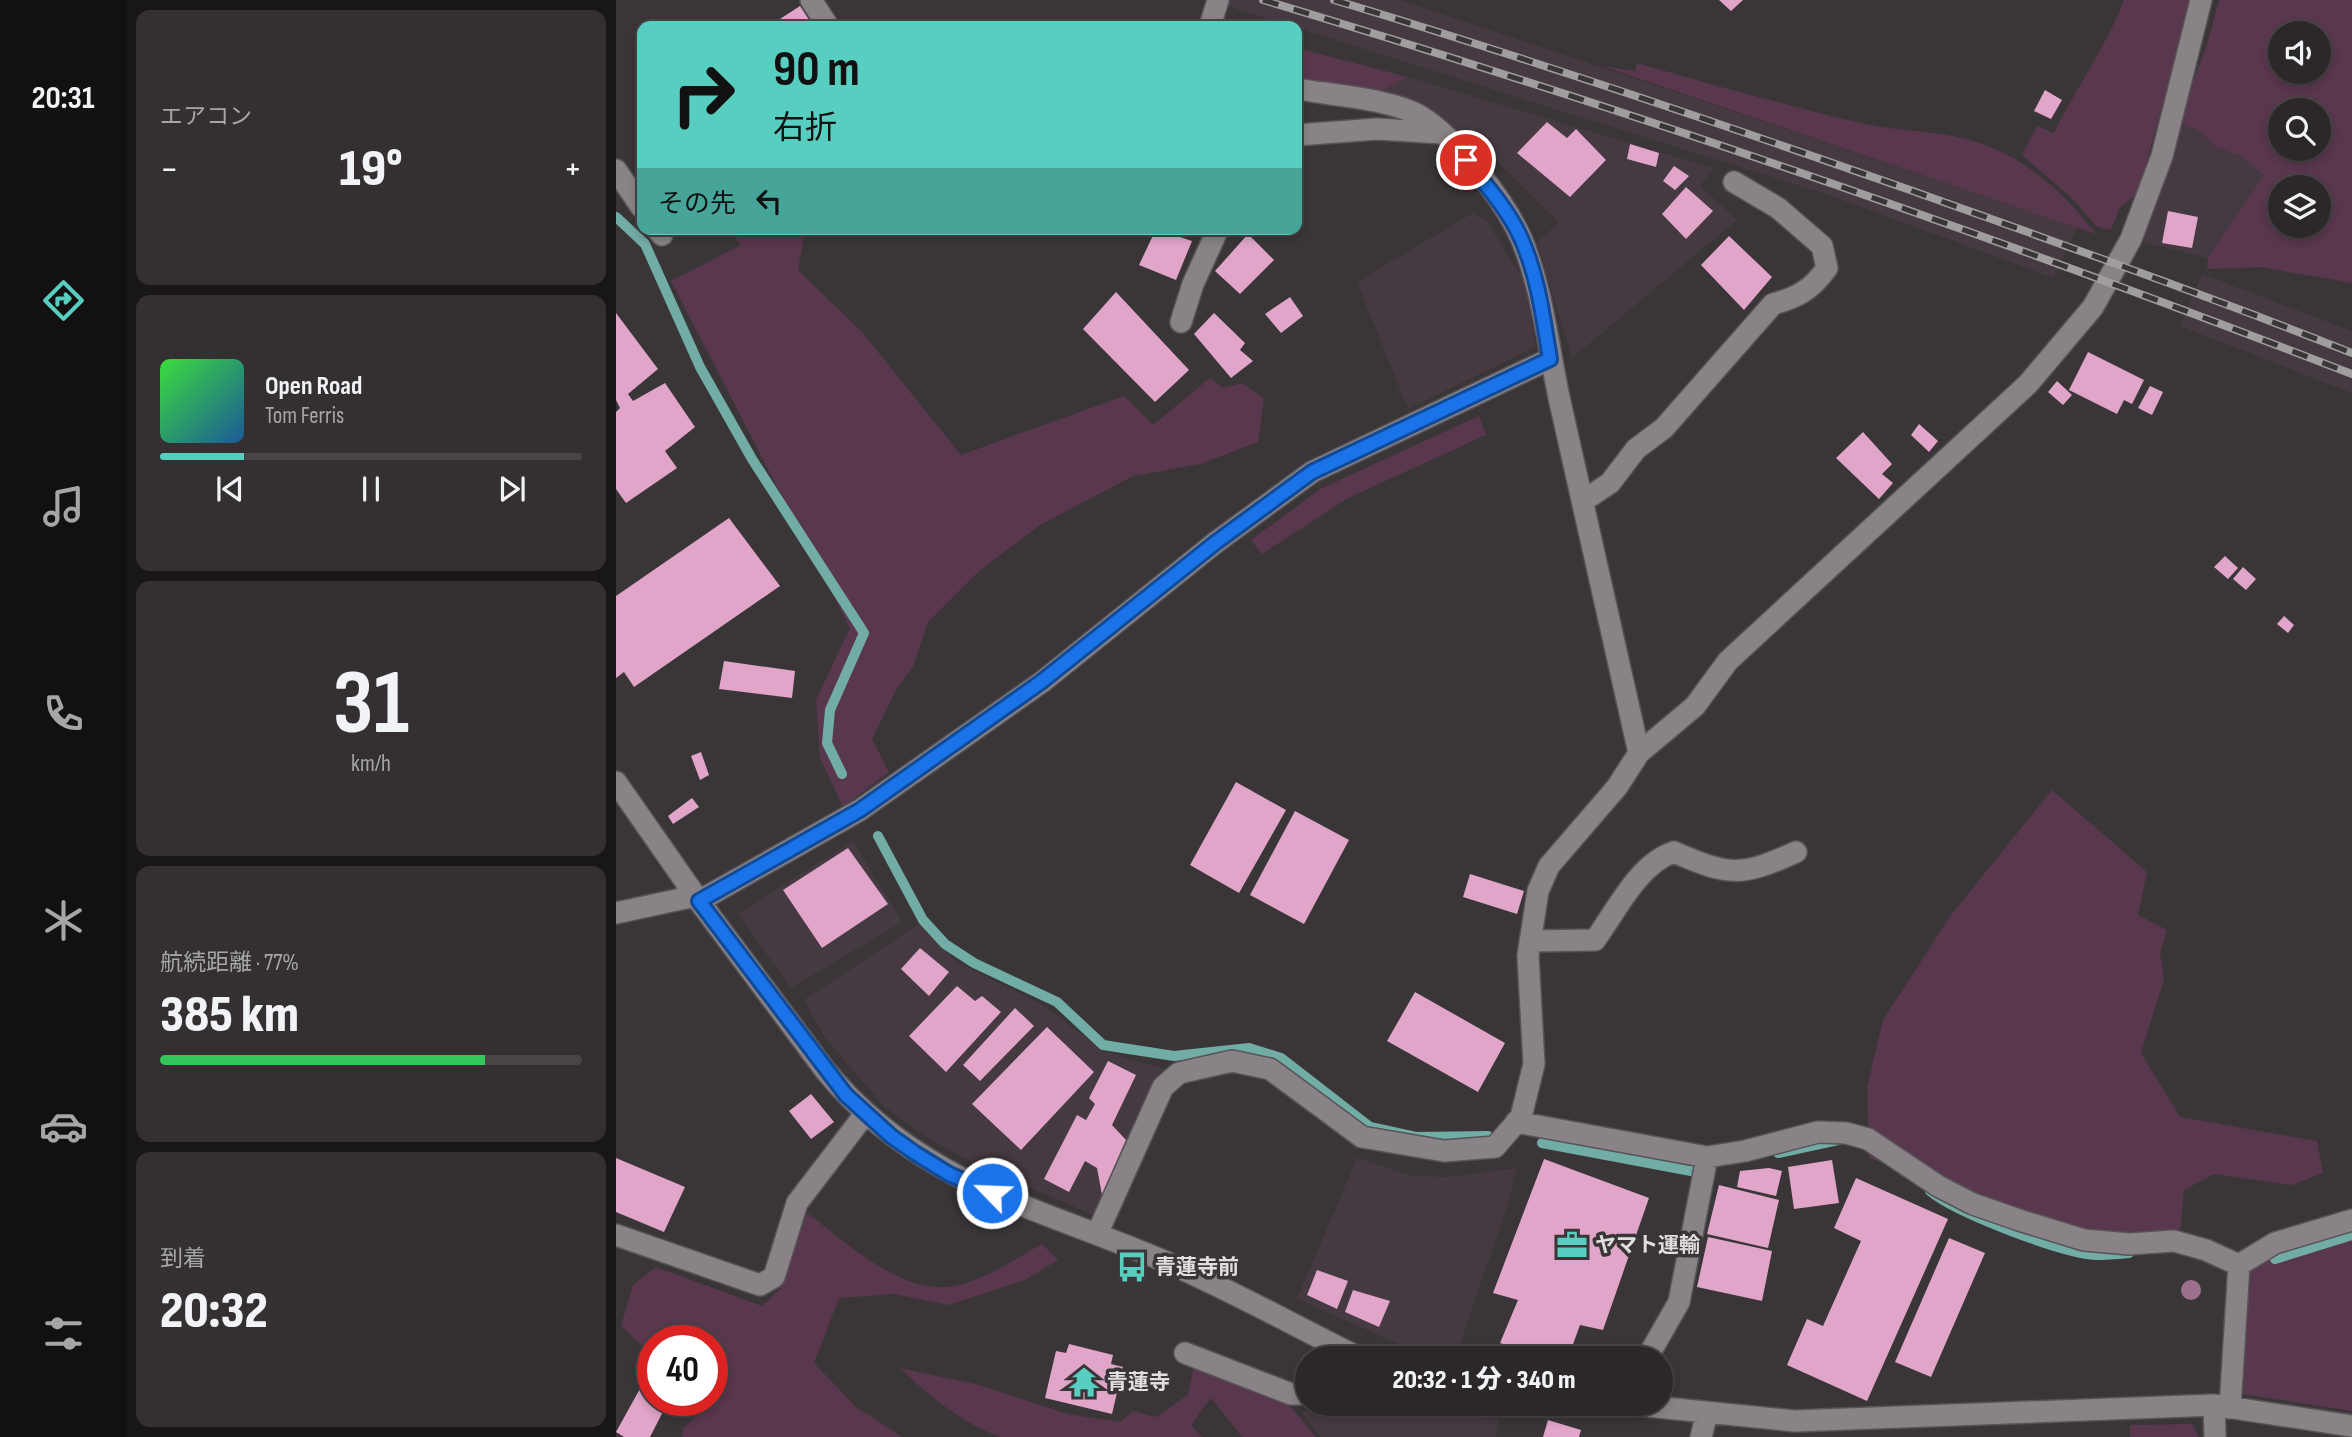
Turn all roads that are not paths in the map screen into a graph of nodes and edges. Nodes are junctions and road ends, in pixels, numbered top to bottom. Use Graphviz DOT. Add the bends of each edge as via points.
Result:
graph roads {
  1 [pos="811,0"];
  2 [pos="1218,0"];
  3 [pos="2201,0"];
  4 [pos="825,21"];
  5 [pos="1212,21"];
  6 [pos="1302,90"];
  7 [pos="1442,133"];
  8 [pos="1302,135"];
  9 [pos="616,170"];
  10 [pos="1734,182"];
  11 [pos="637,201"];
  12 [pos="1215,235"];
  13 [pos="1181,321"];
  14 [pos="1550,359"];
  15 [pos="1583,501"];
  16 [pos="1639,753"];
  17 [pos="616,782"];
  18 [pos="1796,852"];
  19 [pos="697,898"];
  20 [pos="616,912"];
  21 [pos="1530,941"];
  22 [pos="865,1114"];
  23 [pos="1516,1122"];
  24 [pos="1707,1157"];
  25 [pos="2352,1220"];
  26 [pos="1097,1234"];
  27 [pos="616,1235"];
  28 [pos="2239,1265"];
  29 [pos="1337,1346"];
  30 [pos="1654,1346"];
  31 [pos="1185,1353"];
  32 [pos="1295,1394"];
  33 [pos="2222,1407"];
  34 [pos="1673,1409"];
  35 [pos="1707,1413"];
  36 [pos="2352,1426"];
  37 [pos="1701,1437"];
  38 [pos="2215,1437"];
  1 -- 4 [label="street"];
  2 -- 5 [label="street"];
  3 -- 16 [label="street" via="2162,156 2131,239 2093,307 2028,384 1728,661 1695,706"];
  6 -- 7 [label="street" via="1419,115"];
  7 -- 8 [label="street" via="1377,129"];
  7 -- 14 [label="street" via="1520,235 1537,283"];
  9 -- 11 [label="street"];
  10 -- 15 [label="street" via="1778,208 1822,246 1827,268 1813,287 1794,299 1773,304 1664,428 1636,449 1610,483"];
  12 -- 13 [label="street"];
  14 -- 15 [label="street"];
  14 -- 19 [label="street" via="1312,472 1041,682 860,810"];
  15 -- 16 [label="street"];
  16 -- 21 [label="street" via="1617,787 1549,866 1538,891"];
  17 -- 19 [label="street"];
  18 -- 21 [label="street" via="1766,866 1735,872 1713,869 1674,852 1659,856 1595,940"];
  19 -- 20 [label="street"];
  19 -- 22 [label="street" via="825,1070"];
  21 -- 23 [label="street" via="1534,1064"];
  22 -- 26 [label="street" via="949,1174"];
  22 -- 27 [label="street" via="797,1203 774,1277 760,1285"];
  23 -- 24 [label="street"];
  23 -- 26 [label="street" via="1495,1147 1444,1151 1404,1146 1362,1137 1270,1069 1232,1061 1179,1073 1163,1087"];
  24 -- 28 [label="street" via="1818,1132 1846,1133 1868,1139 1973,1204 2019,1220 2084,1240 2174,1241"];
  24 -- 30 [label="street" via="1679,1302"];
  25 -- 28 [label="street" via="2275,1243"];
  26 -- 29 [label="street" via="1230,1291"];
  28 -- 33 [label="street"];
  31 -- 32 [label="street"];
  33 -- 35 [label="street" via="1795,1421"];
  33 -- 36 [label="street"];
  33 -- 38 [label="street"];
  34 -- 35 [label="street"];
  35 -- 37 [label="street"];
}
